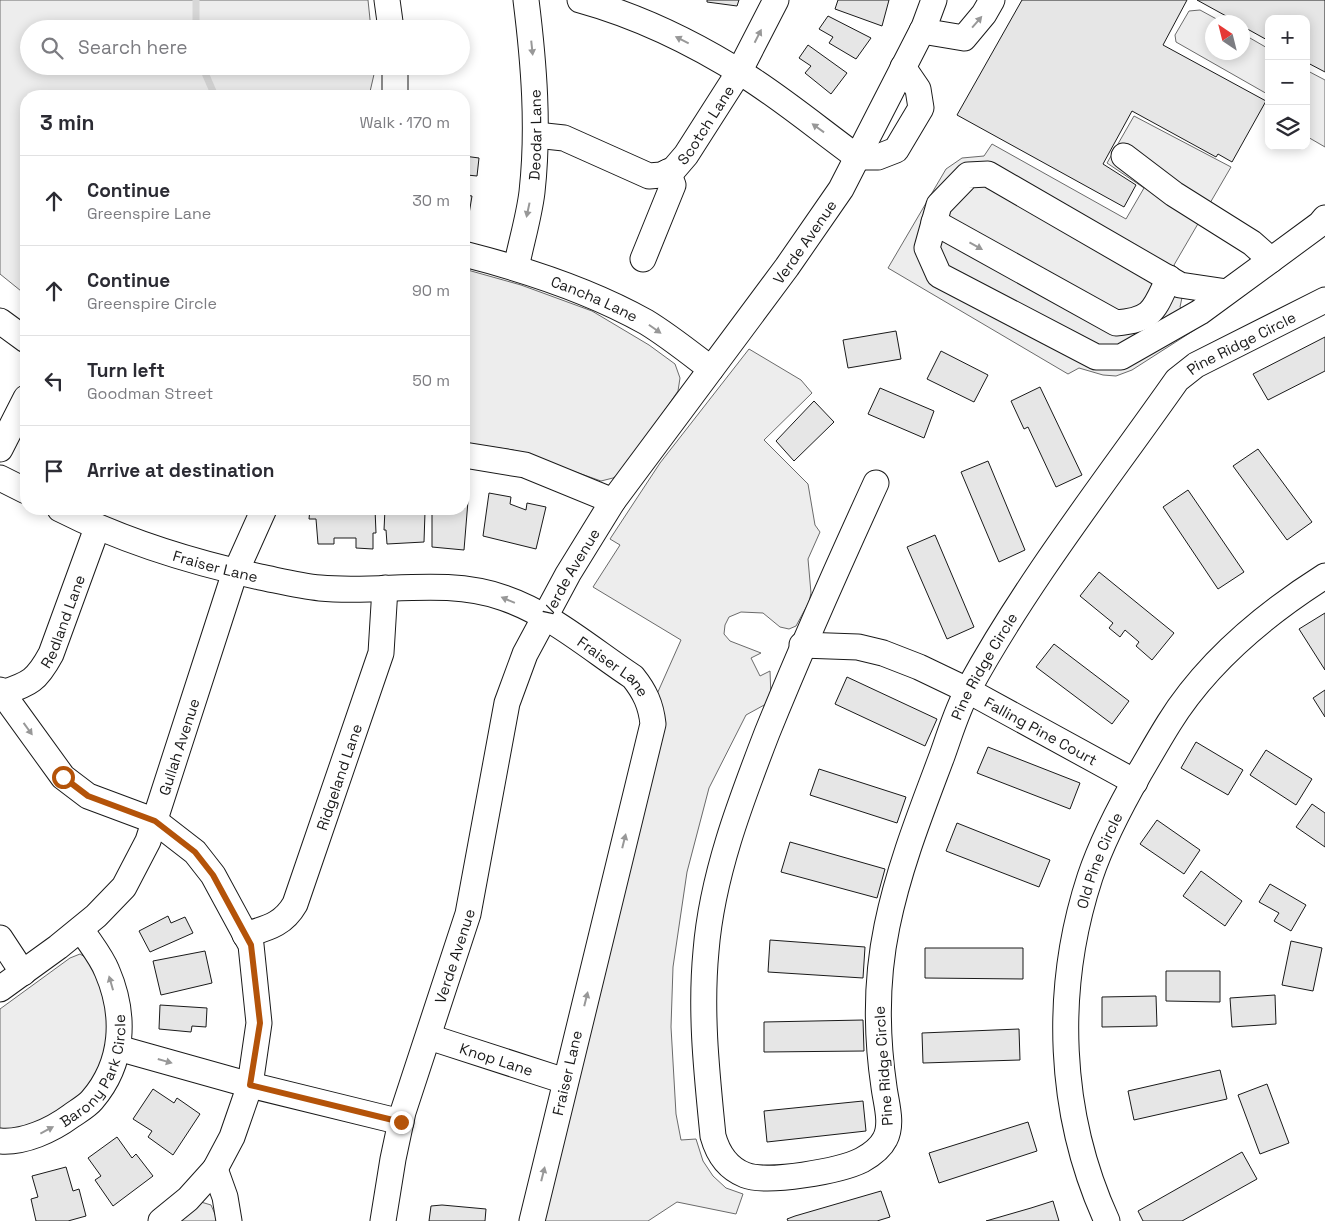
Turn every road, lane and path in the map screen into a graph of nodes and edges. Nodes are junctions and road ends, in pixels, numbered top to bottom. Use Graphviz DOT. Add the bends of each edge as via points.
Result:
graph roads {
  1 [pos="387,0"];
  2 [pos="526,0"];
  3 [pos="580,0"];
  4 [pos="776,0"];
  5 [pos="934,0"];
  6 [pos="992,0"];
  7 [pos="641,10"];
  8 [pos="390,20"];
  9 [pos="922,31"];
  10 [pos="903,68"];
  11 [pos="740,72"];
  12 [pos="396,75"];
  13 [pos="395,90"];
  14 [pos="536,135"];
  15 [pos="1124,156"];
  16 [pos="857,158"];
  17 [pos="668,172"];
  18 [pos="1325,218"];
  19 [pos="934,222"];
  20 [pos="470,256"];
  21 [pos="643,259"];
  22 [pos="1271,260"];
  23 [pos="516,268"];
  24 [pos="1169,278"];
  25 [pos="1227,292"];
  26 [pos="1325,300"];
  27 [pos="0,321"];
  28 [pos="1129,322"];
  29 [pos="20,336"];
  30 [pos="1138,347"];
  31 [pos="711,369"];
  32 [pos="20,410"];
  33 [pos="0,449"];
  34 [pos="470,456"];
  35 [pos="0,478"];
  36 [pos="876,483"];
  37 [pos="20,488"];
  38 [pos="613,501"];
  39 [pos="72,515"];
  40 [pos="261,515"];
  41 [pos="97,528"];
  42 [pos="236,572"];
  43 [pos="1325,576"];
  44 [pos="384,588"];
  45 [pos="544,618"];
  46 [pos="802,644"];
  47 [pos="967,690"];
  48 [pos="1,691"];
  49 [pos="1135,782"];
  50 [pos="155,821"];
  51 [pos="81,929"];
  52 [pos="245,935"];
  53 [pos="0,938"];
  54 [pos="23,973"];
  55 [pos="0,990"];
  56 [pos="429,1037"];
  57 [pos="118,1048"];
  58 [pos="565,1081"];
  59 [pos="250,1085"];
  60 [pos="401,1122"];
  61 [pos="0,1142"];
  62 [pos="215,1169"];
  63 [pos="161,1221"];
  64 [pos="228,1221"];
  65 [pos="383,1221"];
  66 [pos="532,1221"];
  67 [pos="1107,1221"];
  1 -- 8 [label="street"];
  2 -- 14 [label="street, Deodar Lane, one-way" via="534,72"];
  3 -- 7 [label="street" via="620,11"];
  11 -- 4 [label="street, Scotch Lane, one-way"];
  5 -- 9 [label="street, Verde Avenue"];
  9 -- 6 [label="street, one-way" via="964,38"];
  11 -- 7 [label="street, one-way" via="682,40"];
  9 -- 10 [label="street, Verde Avenue"];
  10 -- 16 [label="street, Verde Avenue"];
  10 -- 16 [label="street" via="918,89 920,108 896,150 878,158"];
  16 -- 11 [label="street, one-way"];
  11 -- 17 [label="street, Scotch Lane" via="686,155"];
  12 -- 13 [label="street"];
  14 -- 17 [label="street, Scotch Lane" via="564,138 649,176"];
  14 -- 23 [label="street, Deodar Lane, one-way" via="532,193"];
  15 -- 22 [label="street" via="1174,194 1252,243"];
  16 -- 31 [label="street, Verde Avenue" via="841,188"];
  17 -- 21 [label="street" via="673,186"];
  18 -- 22 [label="street"];
  19 -- 24 [label="street" via="939,205 968,175 988,174"];
  19 -- 28 [label="street, one-way" via="1116,323"];
  19 -- 30 [label="street" via="926,248 939,275 1096,357 1121,357"];
  20 -- 23 [label="street, Cancha Lane"];
  22 -- 25 [label="street"];
  23 -- 31 [label="street, Cancha Lane, one-way" via="585,292 624,311 647,323"];
  24 -- 25 [label="street" via="1180,284"];
  24 -- 28 [label="street" via="1153,312"];
  25 -- 30 [label="street" via="1200,312"];
  26 -- 47 [label="street, Pine Ridge Circle" via="1196,365 1176,380 1030,588"];
  27 -- 29 [label="street"];
  28 -- 30 [label="street"];
  31 -- 38 [label="street, Verde Avenue"];
  32 -- 33 [label="street"];
  34 -- 38 [label="street" via="525,465"];
  35 -- 37 [label="street"];
  36 -- 46 [label="street, Pine Ridge Circle"];
  38 -- 45 [label="street, Verde Avenue"];
  39 -- 41 [label="street, Fraiser Lane"];
  40 -- 42 [label="street, Gullah Avenue"];
  41 -- 42 [label="street, Fraiser Lane"];
  41 -- 48 [label="street, Redland Lane" via="51,654 41,672 28,685"];
  42 -- 44 [label="street, Fraiser Lane" via="320,588"];
  42 -- 50 [label="street, Gullah Avenue"];
  43 -- 49 [label="street, Old Pine Circle" via="1272,612 1205,675 1170,721"];
  45 -- 44 [label="street, Fraiser Lane, one-way" via="505,598 481,592 444,587"];
  44 -- 52 [label="street, Ridgeland Lane" via="381,652 294,904 288,916 274,926"];
  45 -- 56 [label="street, Verde Avenue" via="525,654 508,703 468,914"];
  58 -- 45 [label="street, Fraiser Lane, one-way" via="653,724 644,690 633,677"];
  46 -- 47 [label="street, Falling Pine Court" via="858,647 882,653"];
  46 -- 47 [label="street, Pine Ridge Circle" via="742,798 714,899 706,950 704,1044 713,1136 717,1150 731,1168 757,1179 772,1180 852,1164 865,1158 886,1138 888,1116 879,1055 878,1016 887,927 916,824"];
  47 -- 49 [label="street, Falling Pine Court"];
  48 -- 50 [label="street, one-way" via="63,777 76,788 88,796"];
  49 -- 67 [label="street, Old Pine Circle" via="1108,833 1090,877 1077,924 1066,1011 1068,1086 1073,1120 1082,1158"];
  50 -- 51 [label="street, Gullah Avenue" via="124,887"];
  50 -- 52 [label="street" via="195,852 213,875"];
  51 -- 54 [label="street, Gullah Avenue"];
  57 -- 51 [label="street, Barony Park Circle, one-way" via="118,1006 107,970"];
  52 -- 59 [label="street" via="251,945 260,1023"];
  53 -- 54 [label="street"];
  54 -- 55 [label="street, Gullah Avenue"];
  56 -- 58 [label="street, Knop Lane"];
  56 -- 60 [label="street, Verde Avenue"];
  57 -- 59 [label="street, one-way"];
  61 -- 57 [label="street, Barony Park Circle, one-way" via="38,1134 66,1120 92,1101 113,1070"];
  66 -- 58 [label="street, Fraiser Lane, one-way"];
  59 -- 60 [label="street"];
  59 -- 62 [label="street" via="232,1137"];
  60 -- 65 [label="street, Verde Avenue"];
  62 -- 63 [label="street" via="188,1199"];
  62 -- 64 [label="street" via="227,1205"];
}
